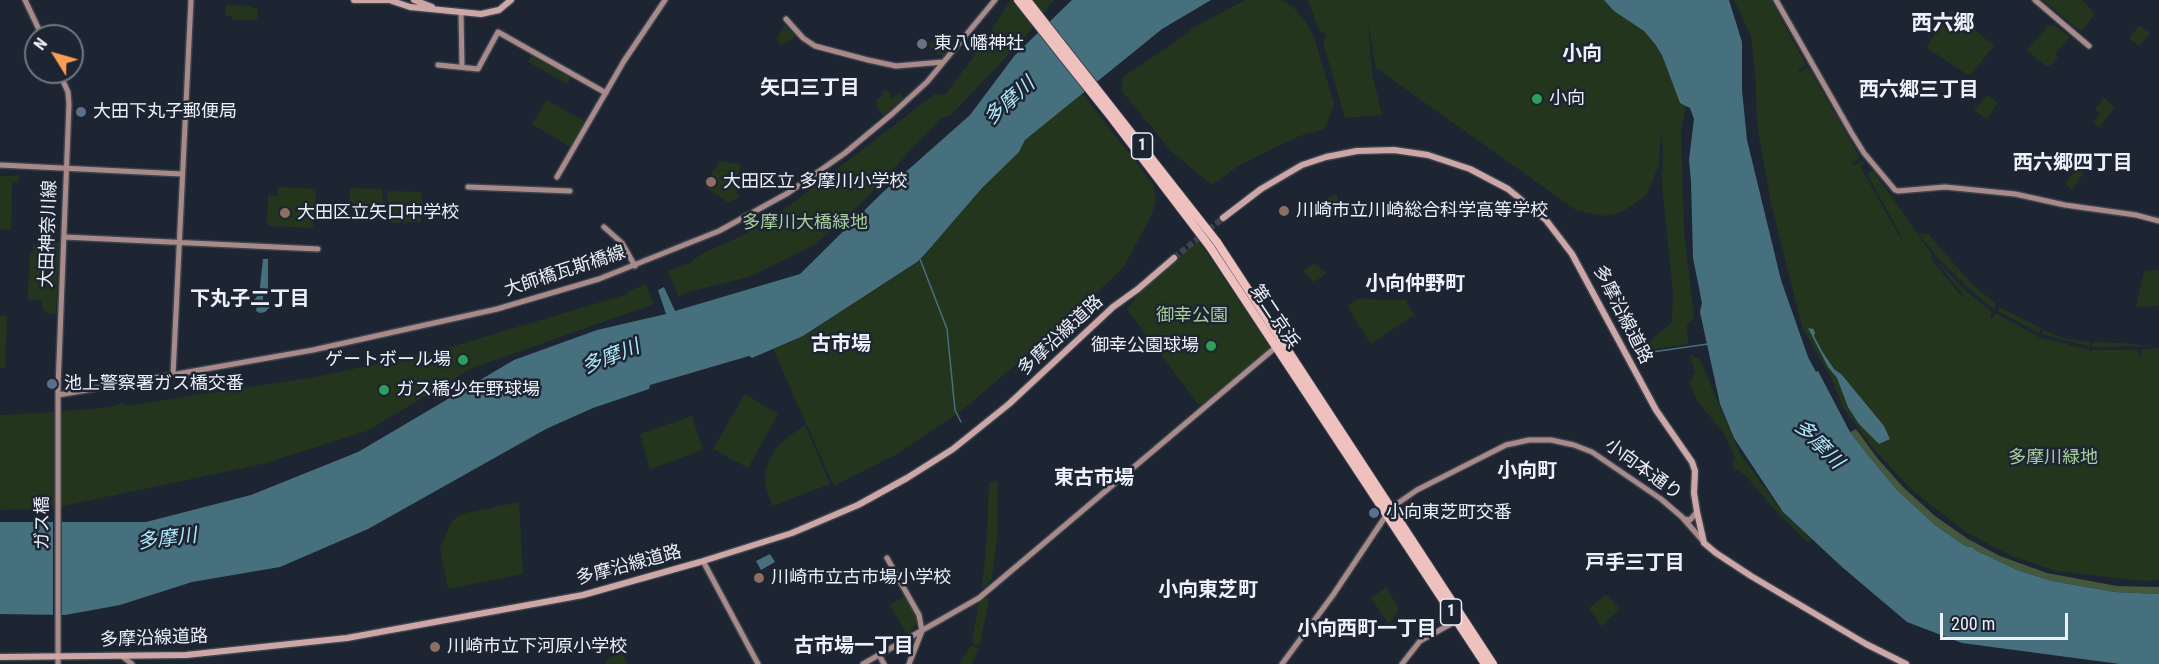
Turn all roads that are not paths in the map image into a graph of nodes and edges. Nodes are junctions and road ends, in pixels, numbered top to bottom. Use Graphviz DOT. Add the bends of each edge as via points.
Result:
graph roads {
  1 [pos="25,0"];
  2 [pos="191,0"];
  3 [pos="354,0"];
  4 [pos="393,0"];
  5 [pos="414,0"];
  6 [pos="512,0"];
  7 [pos="665,0"];
  8 [pos="995,0"];
  9 [pos="1018,0"];
  10 [pos="1027,0"];
  11 [pos="1776,0"];
  12 [pos="2035,0"];
  13 [pos="441,10"];
  14 [pos="461,12"];
  15 [pos="786,19"];
  16 [pos="36,24"];
  17 [pos="2089,46"];
  18 [pos="943,62"];
  19 [pos="438,65"];
  20 [pos="462,67"];
  21 [pos="64,84"];
  22 [pos="606,93"];
  23 [pos="0,165"];
  24 [pos="67,168"];
  25 [pos="182,174"];
  26 [pos="557,177"];
  27 [pos="468,187"];
  28 [pos="570,191"];
  29 [pos="1223,218"];
  30 [pos="2159,221"];
  31 [pos="604,228"];
  32 [pos="64,237"];
  33 [pos="179,243"];
  34 [pos="1213,245"];
  35 [pos="318,249"];
  36 [pos="1174,258"];
  37 [pos="635,266"];
  38 [pos="1280,347"];
  39 [pos="173,375"];
  40 [pos="58,397"];
  41 [pos="1388,511"];
  42 [pos="1697,512"];
  43 [pos="1684,519"];
  44 [pos="1704,543"];
  45 [pos="887,558"];
  46 [pos="704,561"];
  47 [pos="1460,619"];
  48 [pos="922,632"];
  49 [pos="879,655"];
  50 [pos="0,657"];
  51 [pos="9,657"];
  52 [pos="123,657"];
  53 [pos="58,660"];
  54 [pos="0,662"];
  55 [pos="132,664"];
  56 [pos="758,664"];
  57 [pos="863,664"];
  58 [pos="884,664"];
  59 [pos="909,664"];
  60 [pos="1282,664"];
  61 [pos="1402,664"];
  62 [pos="1485,664"];
  63 [pos="1493,664"];
  64 [pos="1906,664"];
  1 -- 16 [label="street"];
  2 -- 25 [label="street"];
  3 -- 4 [label="main road"];
  4 -- 13 [label="main road" via="410,7"];
  5 -- 13 [label="main road"];
  6 -- 14 [label="main road" via="490,13"];
  7 -- 22 [label="street"];
  8 -- 18 [label="street, 大師橋瓦斯橋線"];
  9 -- 34 [label="highway, 第二京浜 / 1, bridge"];
  10 -- 34 [label="highway, 第二京浜 / 1, bridge"];
  11 -- 30 [label="street" via="1860,146 1896,191 1945,187 2015,194"];
  12 -- 17 [label="street"];
  13 -- 14 [label="main road"];
  14 -- 20 [label="street"];
  15 -- 18 [label="street" via="815,46 896,66"];
  18 -- 37 [label="street, 大師橋瓦斯橋線" via="892,114 783,196 719,231"];
  19 -- 20 [label="street"];
  20 -- 22 [label="street" via="478,69 498,32"];
  21 -- 24 [label="street, 大田神奈川線" via="69,104"];
  22 -- 26 [label="street"];
  23 -- 24 [label="street"];
  24 -- 25 [label="street"];
  24 -- 32 [label="street, 大田神奈川線"];
  25 -- 33 [label="street"];
  27 -- 28 [label="street"];
  29 -- 42 [label="main road, 多摩沿線道路" via="1302,165 1357,151 1421,153 1466,167 1502,185 1546,220 1577,261 1656,411 1692,462"];
  31 -- 37 [label="street" via="621,243"];
  32 -- 33 [label="street"];
  32 -- 40 [label="street, 大田神奈川線"];
  33 -- 35 [label="street"];
  33 -- 39 [label="street"];
  34 -- 38 [label="highway, 第二京浜 / 1"];
  36 -- 46 [label="main road, 多摩沿線道路" via="1113,307 1000,411 937,460 839,514"];
  37 -- 39 [label="street, 大師橋瓦斯橋線" via="497,309 313,350"];
  38 -- 41 [label="highway, 第二京浜 / 1"];
  38 -- 48 [label="street" via="979,598"];
  39 -- 40 [label="street, 大師橋瓦斯橋線"];
  40 -- 53 [label="street, ガス橋"];
  41 -- 43 [label="street, 小向本通り" via="1417,490 1491,451 1513,443 1543,440 1574,445 1600,456"];
  41 -- 47 [label="highway, 第二京浜 / 1"];
  41 -- 47 [label="highway, 第二京浜 / 1" via="1417,560"];
  41 -- 60 [label="street, 小向本通り"];
  42 -- 43 [label="street" via="1690,520"];
  42 -- 44 [label="main road, 多摩沿線道路"];
  43 -- 44 [label="street, 小向本通り"];
  44 -- 64 [label="main road" via="1739,568"];
  45 -- 48 [label="street" via="914,604"];
  46 -- 52 [label="main road, 多摩沿線道路" via="584,595 347,638 186,656"];
  46 -- 56 [label="street"];
  47 -- 61 [label="street" via="1420,641"];
  47 -- 62 [label="highway, 第二京浜 / 1"];
  47 -- 63 [label="highway, 第二京浜 / 1"];
  48 -- 49 [label="street"];
  48 -- 59 [label="street"];
  49 -- 57 [label="street"];
  49 -- 58 [label="street"];
  50 -- 51 [label="main road, 多摩沿線道路"];
  51 -- 53 [label="main road, 多摩沿線道路"];
  51 -- 54 [label="street"];
  52 -- 53 [label="main road, 多摩沿線道路"];
  52 -- 55 [label="street"];
}
